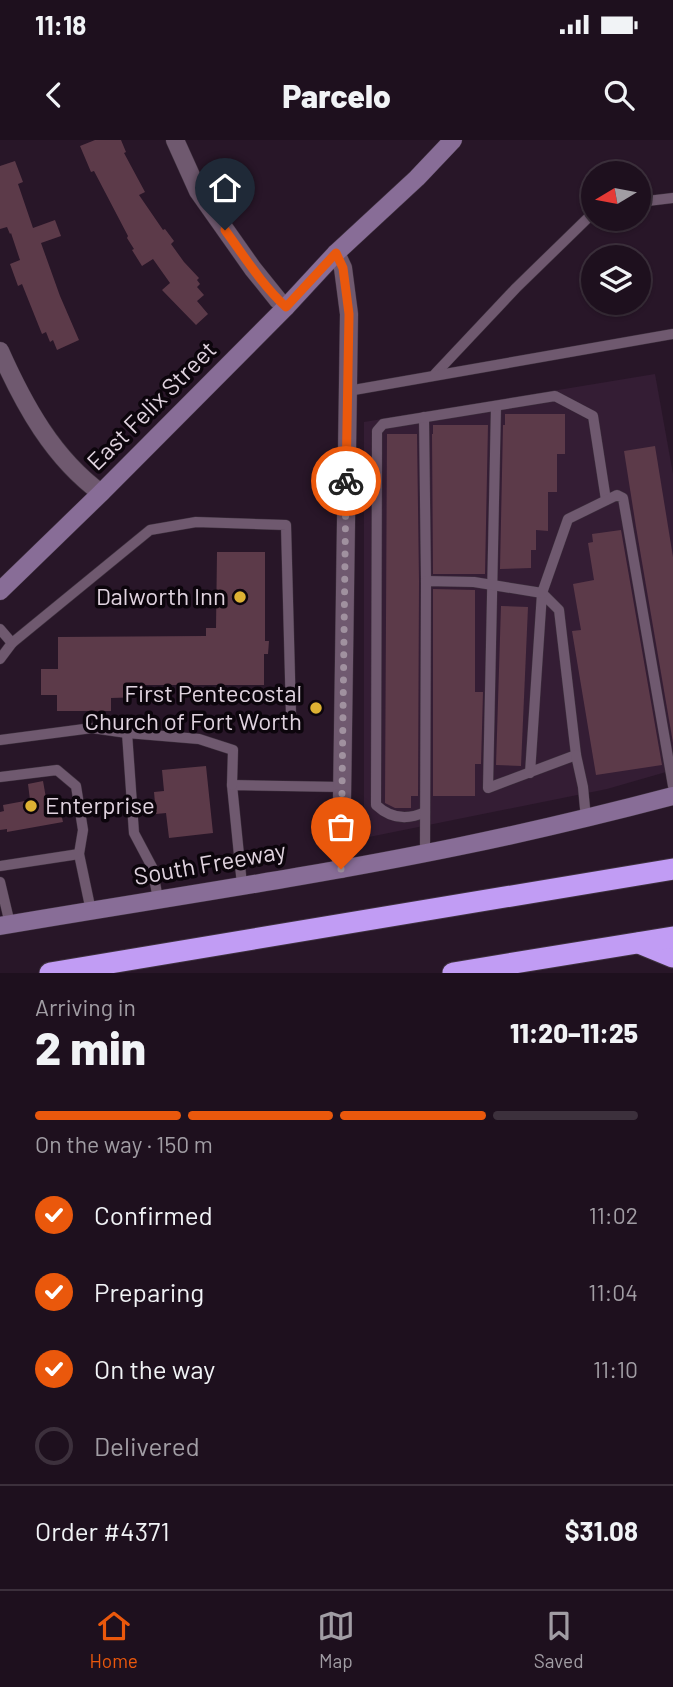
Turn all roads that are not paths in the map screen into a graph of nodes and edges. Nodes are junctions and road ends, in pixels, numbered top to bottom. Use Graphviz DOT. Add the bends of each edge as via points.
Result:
graph roads {
  1 [pos="175,140"];
  2 [pos="453,140"];
  3 [pos="673,198"];
  4 [pos="651,201"];
  5 [pos="581,225"];
  6 [pos="336,253"];
  7 [pos="286,307"];
  8 [pos="673,334"];
  9 [pos="0,351"];
  10 [pos="435,374"];
  11 [pos="348,391"];
  12 [pos="496,406"];
  13 [pos="424,417"];
  14 [pos="101,493"];
  15 [pos="606,500"];
  16 [pos="425,581"];
  17 [pos="493,585"];
  18 [pos="0,591"];
  19 [pos="542,593"];
  20 [pos="0,629"];
  21 [pos="12,643"];
  22 [pos="0,659"];
  23 [pos="291,715"];
  24 [pos="127,733"];
  25 [pos="0,740"];
  26 [pos="576,755"];
  27 [pos="530,773"];
  28 [pos="0,777"];
  29 [pos="232,785"];
  30 [pos="673,786"];
  31 [pos="342,787"];
  32 [pos="673,796"];
  33 [pos="425,812"];
  34 [pos="586,819"];
  35 [pos="425,853"];
  36 [pos="79,854"];
  37 [pos="0,866"];
  38 [pos="341,869"];
  39 [pos="673,869"];
  40 [pos="0,882"];
  41 [pos="242,885"];
  42 [pos="158,899"];
  43 [pos="91,911"];
  44 [pos="5,925"];
  45 [pos="673,937"];
  46 [pos="639,943"];
  47 [pos="673,957"];
  48 [pos="50,973"];
  49 [pos="453,973"];
  1 -- 7 [label="street" via="198,191"];
  2 -- 6 [label="main road, East Felix Street"];
  3 -- 4 [label="lane"];
  5 -- 10 [label="lane"];
  6 -- 7 [label="main road, East Felix Street"];
  6 -- 11 [label="street" via="343,268 349,314"];
  7 -- 14 [label="main road, East Felix Street"];
  8 -- 10 [label="lane"];
  9 -- 14 [label="street" via="36,422 60,454"];
  10 -- 11 [label="lane"];
  11 -- 31 [label="street"];
  12 -- 13 [label="lane"];
  12 -- 15 [label="lane" via="555,396 593,416"];
  12 -- 17 [label="lane"];
  13 -- 16 [label="lane"];
  13 -- 33 [label="lane" via="383,424 377,431 376,805 384,813 411,818"];
  14 -- 18 [label="main road, East Felix Street"];
  15 -- 19 [label="lane" via="568,519"];
  15 -- 30 [label="lane" via="617,495 622,498"];
  16 -- 17 [label="lane"];
  16 -- 33 [label="lane"];
  17 -- 19 [label="lane"];
  17 -- 27 [label="lane" via="488,788"];
  19 -- 26 [label="lane" via="559,610"];
  19 -- 27 [label="lane"];
  20 -- 21 [label="lane"];
  21 -- 22 [label="lane"];
  21 -- 23 [label="lane" via="150,530 196,522 286,525"];
  24 -- 25 [label="lane" via="92,728"];
  24 -- 29 [label="lane" via="199,739 233,750"];
  24 -- 42 [label="lane" via="134,833 152,867"];
  26 -- 27 [label="lane"];
  26 -- 34 [label="lane"];
  28 -- 36 [label="lane" via="57,770 76,786 83,830"];
  29 -- 31 [label="lane"];
  29 -- 41 [label="lane"];
  31 -- 38 [label="street"];
  32 -- 34 [label="main road, South Freeway"];
  33 -- 35 [label="lane"];
  34 -- 35 [label="main road, South Freeway"];
  35 -- 38 [label="main road, South Freeway"];
  36 -- 37 [label="lane"];
  36 -- 43 [label="lane"];
  38 -- 41 [label="main road, South Freeway"];
  39 -- 48 [label="highway"];
  40 -- 44 [label="lane"];
  41 -- 42 [label="main road, South Freeway"];
  42 -- 43 [label="main road, South Freeway"];
  43 -- 44 [label="main road, South Freeway"];
  45 -- 46 [label="highway"];
  46 -- 47 [label="highway"];
  46 -- 49 [label="highway"];
}
